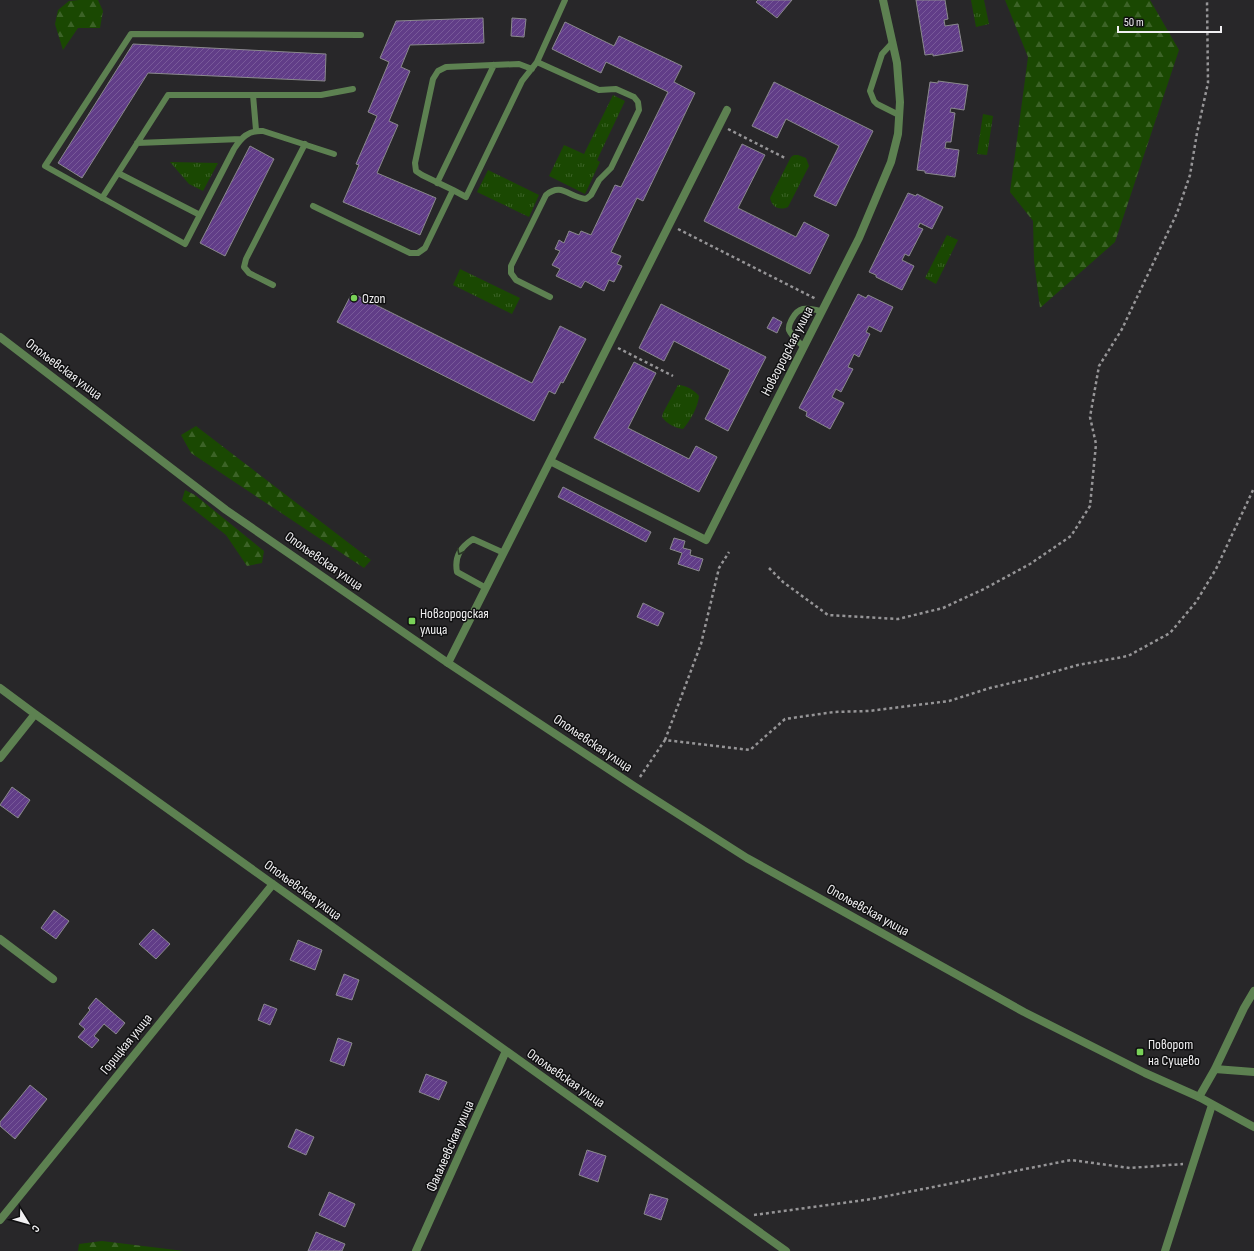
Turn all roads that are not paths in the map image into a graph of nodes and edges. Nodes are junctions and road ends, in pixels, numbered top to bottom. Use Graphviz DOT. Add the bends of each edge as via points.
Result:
graph roads {
  1 [pos="565,0"];
  2 [pos="883,0"];
  3 [pos="361,35"];
  4 [pos="893,42"];
  5 [pos="537,62"];
  6 [pos="494,65"];
  7 [pos="532,69"];
  8 [pos="353,89"];
  9 [pos="253,95"];
  10 [pos="727,110"];
  11 [pos="899,115"];
  12 [pos="256,130"];
  13 [pos="241,139"];
  14 [pos="137,143"];
  15 [pos="304,144"];
  16 [pos="334,154"];
  17 [pos="118,173"];
  18 [pos="437,183"];
  19 [pos="453,190"];
  20 [pos="102,198"];
  21 [pos="313,206"];
  22 [pos="200,215"];
  23 [pos="273,285"];
  24 [pos="550,297"];
  25 [pos="824,307"];
  26 [pos="0,337"];
  27 [pos="804,347"];
  28 [pos="550,461"];
  29 [pos="504,553"];
  30 [pos="486,588"];
  31 [pos="448,663"];
  32 [pos="0,688"];
  33 [pos="35,714"];
  34 [pos="0,758"];
  35 [pos="273,884"];
  36 [pos="0,939"];
  37 [pos="54,979"];
  38 [pos="1254,991"];
  39 [pos="506,1052"];
  40 [pos="1215,1069"];
  41 [pos="1254,1072"];
  42 [pos="1199,1097"];
  43 [pos="1212,1105"];
  44 [pos="1254,1127"];
  45 [pos="0,1220"];
  46 [pos="416,1251"];
  47 [pos="786,1251"];
  48 [pos="1166,1251"];
  1 -- 5 [label="lane"];
  2 -- 4 [label="street, Новгородская улица"];
  3 -- 20 [label="lane" via="130,34 45,166"];
  4 -- 11 [label="street, Новгородская улица" via="897,63"];
  4 -- 11 [label="lane" via="882,54 870,91 877,104"];
  5 -- 7 [label="lane"];
  5 -- 24 [label="lane" via="599,90 616,88 634,97 639,110 611,168 591,195 586,199 578,198 560,189 546,195 511,266 511,274 516,280"];
  6 -- 7 [label="lane" via="519,64"];
  6 -- 18 [label="lane"];
  6 -- 18 [label="lane" via="446,67 438,71 433,79 415,163 416,170 422,176"];
  7 -- 19 [label="lane" via="522,81 466,197"];
  8 -- 9 [label="lane" via="321,95"];
  9 -- 12 [label="lane"];
  9 -- 14 [label="lane" via="168,95"];
  10 -- 28 [label="street"];
  11 -- 25 [label="street, Новгородская улица" via="898,134 888,170 859,238"];
  12 -- 13 [label="lane" via="248,132"];
  12 -- 15 [label="lane"];
  13 -- 14 [label="lane"];
  13 -- 22 [label="lane"];
  14 -- 17 [label="lane"];
  15 -- 16 [label="lane"];
  15 -- 23 [label="lane" via="244,267"];
  17 -- 20 [label="lane"];
  17 -- 22 [label="lane"];
  18 -- 19 [label="lane"];
  19 -- 21 [label="lane" via="425,248 418,253 410,253"];
  20 -- 22 [label="lane" via="185,244"];
  25 -- 27 [label="street, Новгородская улица"];
  25 -- 27 [label="lane" via="799,309 789,324 791,333"];
  26 -- 31 [label="street, Опольевская улица" via="226,510"];
  27 -- 28 [label="street, Новгородская улица" via="706,540"];
  28 -- 29 [label="street"];
  29 -- 30 [label="street"];
  29 -- 30 [label="lane, one-way" via="474,539 465,544 459,552 457,572"];
  30 -- 31 [label="street"];
  31 -- 42 [label="street, Опольевская улица" via="747,858 1018,1008 1145,1073"];
  32 -- 33 [label="street, Опольевская улица"];
  33 -- 34 [label="street"];
  33 -- 35 [label="street, Опольевская улица"];
  35 -- 39 [label="street, Опольевская улица"];
  35 -- 45 [label="street, Горицкая улица"];
  36 -- 37 [label="street"];
  38 -- 40 [label="street"];
  39 -- 46 [label="street, Фалалеевская улица"];
  39 -- 47 [label="street, Опольевская улица"];
  40 -- 41 [label="street"];
  40 -- 42 [label="street"];
  42 -- 43 [label="street, Опольевская улица"];
  43 -- 44 [label="street, Опольевская улица"];
  43 -- 48 [label="street"];
}
